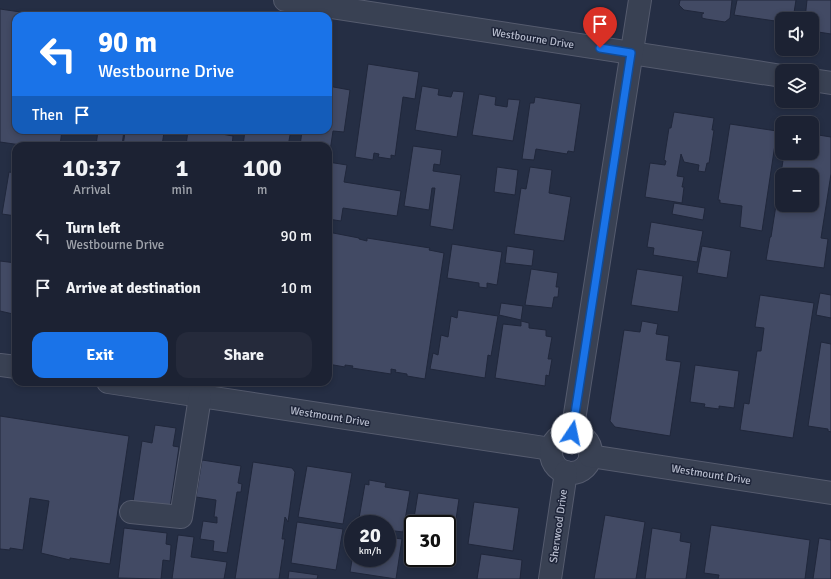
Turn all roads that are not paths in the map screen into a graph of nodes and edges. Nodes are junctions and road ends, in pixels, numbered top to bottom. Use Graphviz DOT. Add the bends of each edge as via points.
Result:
graph roads {
  1 [pos="285,0"];
  2 [pos="640,0"];
  3 [pos="631,53"];
  4 [pos="775,75"];
  5 [pos="819,81"];
  6 [pos="831,83"];
  7 [pos="0,365"];
  8 [pos="12,367"];
  9 [pos="133,386"];
  10 [pos="200,397"];
  11 [pos="572,433"];
  12 [pos="552,449"];
  13 [pos="590,456"];
  14 [pos="566,472"];
  15 [pos="831,493"];
  16 [pos="131,512"];
  17 [pos="550,579"];
  1 -- 3 [label="street, Westbourne Drive"];
  2 -- 3 [label="street"];
  3 -- 4 [label="street, Westbourne Drive"];
  3 -- 11 [label="street"];
  5 -- 6 [label="street"];
  7 -- 8 [label="street"];
  9 -- 10 [label="street, Westmount Drive"];
  10 -- 12 [label="street, Westmount Drive"];
  10 -- 16 [label="street" via="181,517"];
  11 -- 12 [label="street" via="566,433 557,439"];
  11 -- 13 [label="street" via="586,440 591,450"];
  12 -- 14 [label="street" via="551,455 556,466"];
  13 -- 14 [label="street" via="582,470"];
  13 -- 15 [label="street, Westmount Drive"];
  14 -- 17 [label="street, Sherwood Drive"];
}
